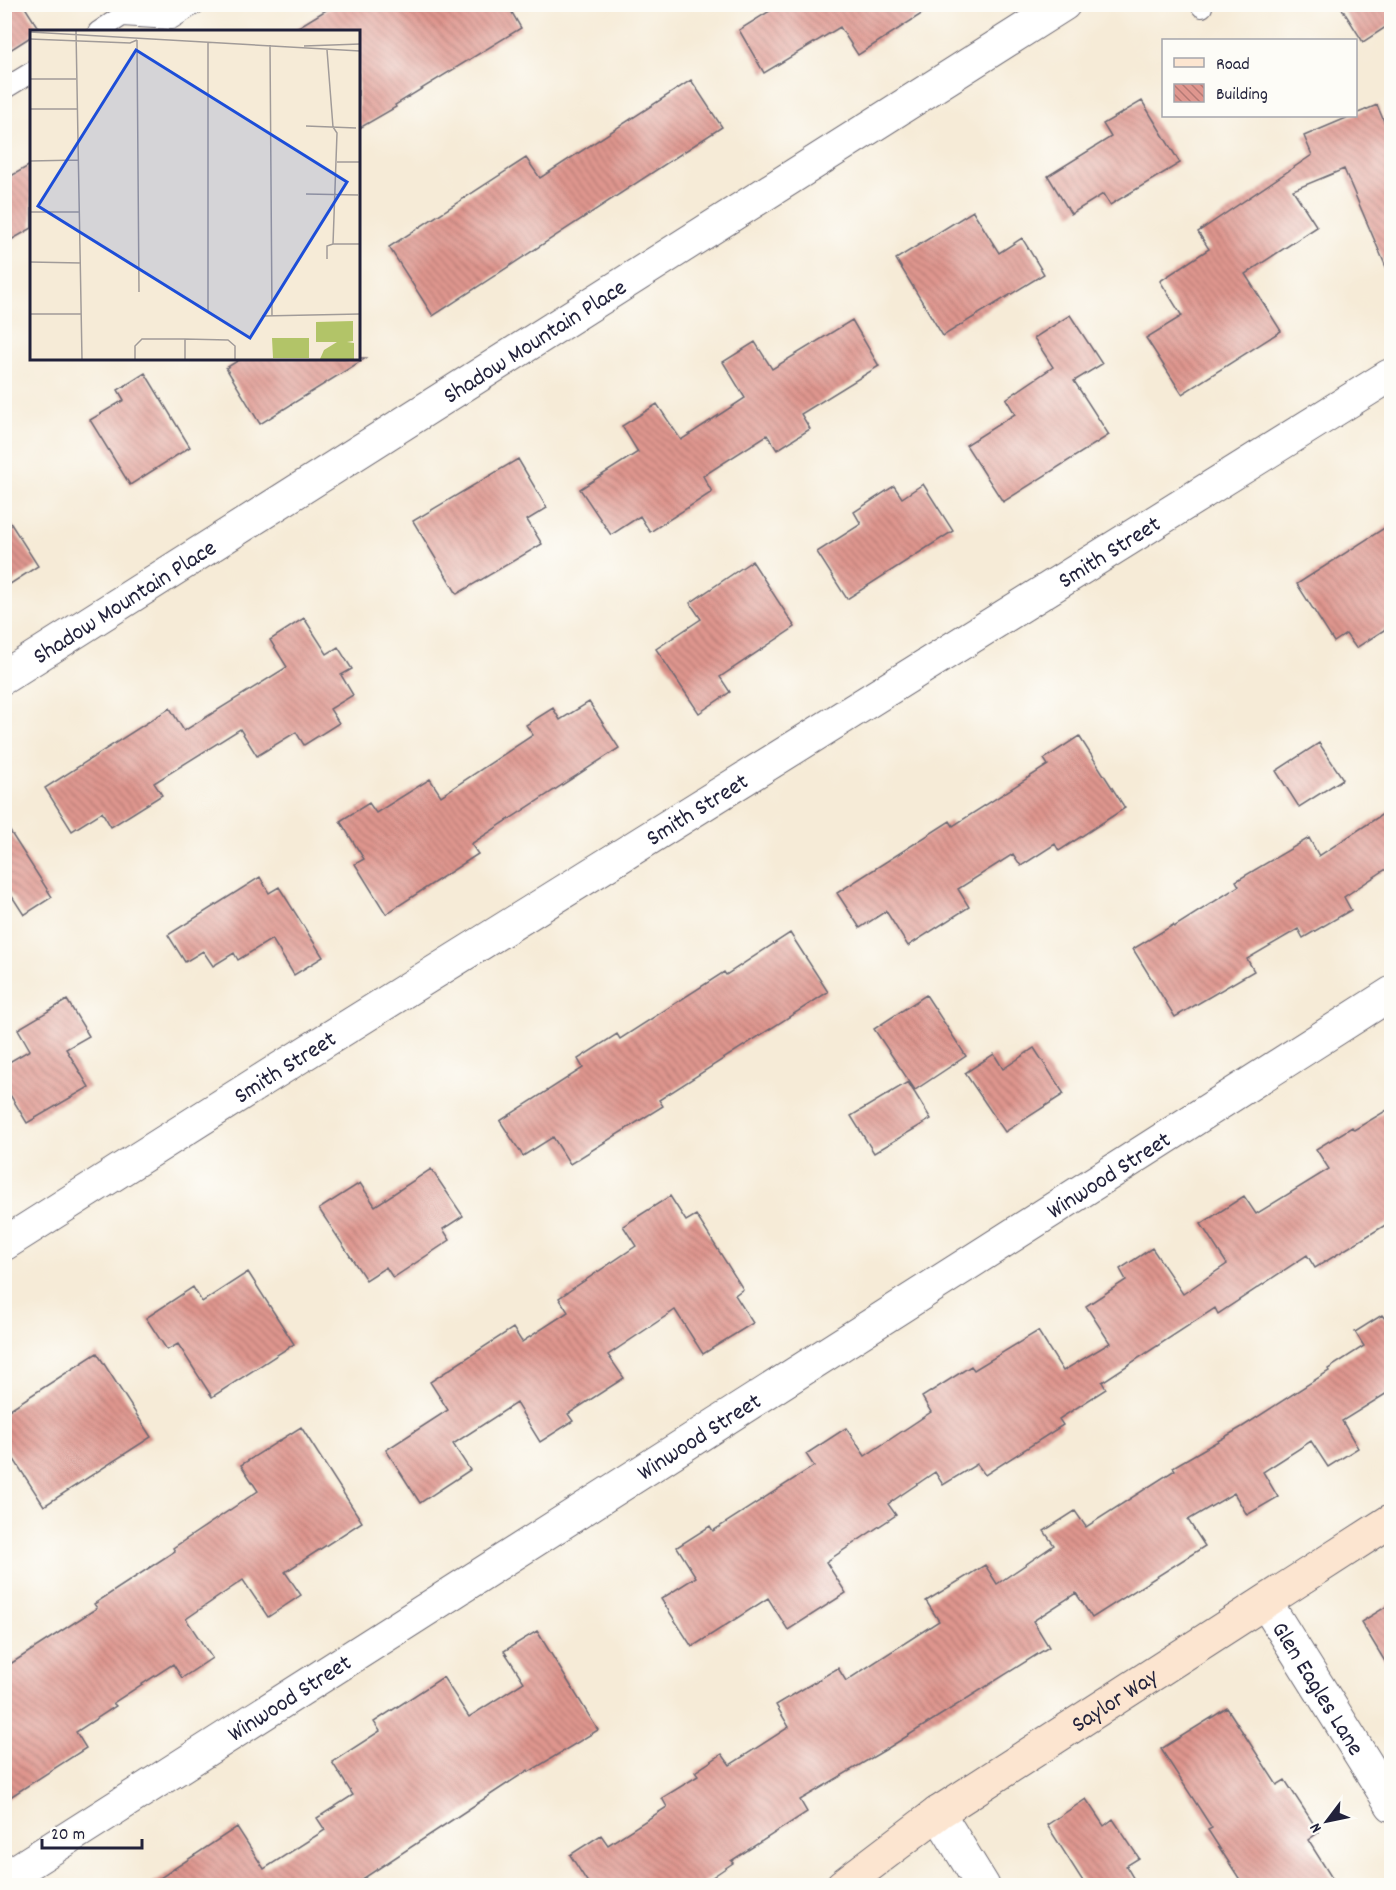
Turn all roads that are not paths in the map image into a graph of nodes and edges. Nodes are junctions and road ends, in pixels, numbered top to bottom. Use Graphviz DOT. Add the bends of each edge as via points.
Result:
graph roads {
  1 [pos="195,4"];
  2 [pos="1064,4"];
  3 [pos="123,17"];
  4 [pos="101,30"];
  5 [pos="30,73"];
  6 [pos="4,89"];
  7 [pos="1389,376"];
  8 [pos="4,677"];
  9 [pos="1392,993"];
  10 [pos="4,1244"];
  11 [pos="1392,1520"];
  12 [pos="1266,1603"];
  13 [pos="1392,1805"];
  14 [pos="938,1814"];
  15 [pos="4,1879"];
  16 [pos="842,1886"];
  17 [pos="983,1886"];
  1 -- 3 [label="lane" via="171,19"];
  2 -- 8 [label="street, Shadow Mountain Place"];
  3 -- 4 [label="lane"];
  5 -- 6 [label="lane"];
  7 -- 10 [label="street, Smith Street"];
  9 -- 15 [label="street, Winwood Street"];
  11 -- 12 [label="street, Saylor Way"];
  12 -- 13 [label="street, Glen Eagles Lane"];
  12 -- 14 [label="street, Saylor Way"];
  14 -- 16 [label="street, Saylor Way"];
  14 -- 17 [label="street"];
}
